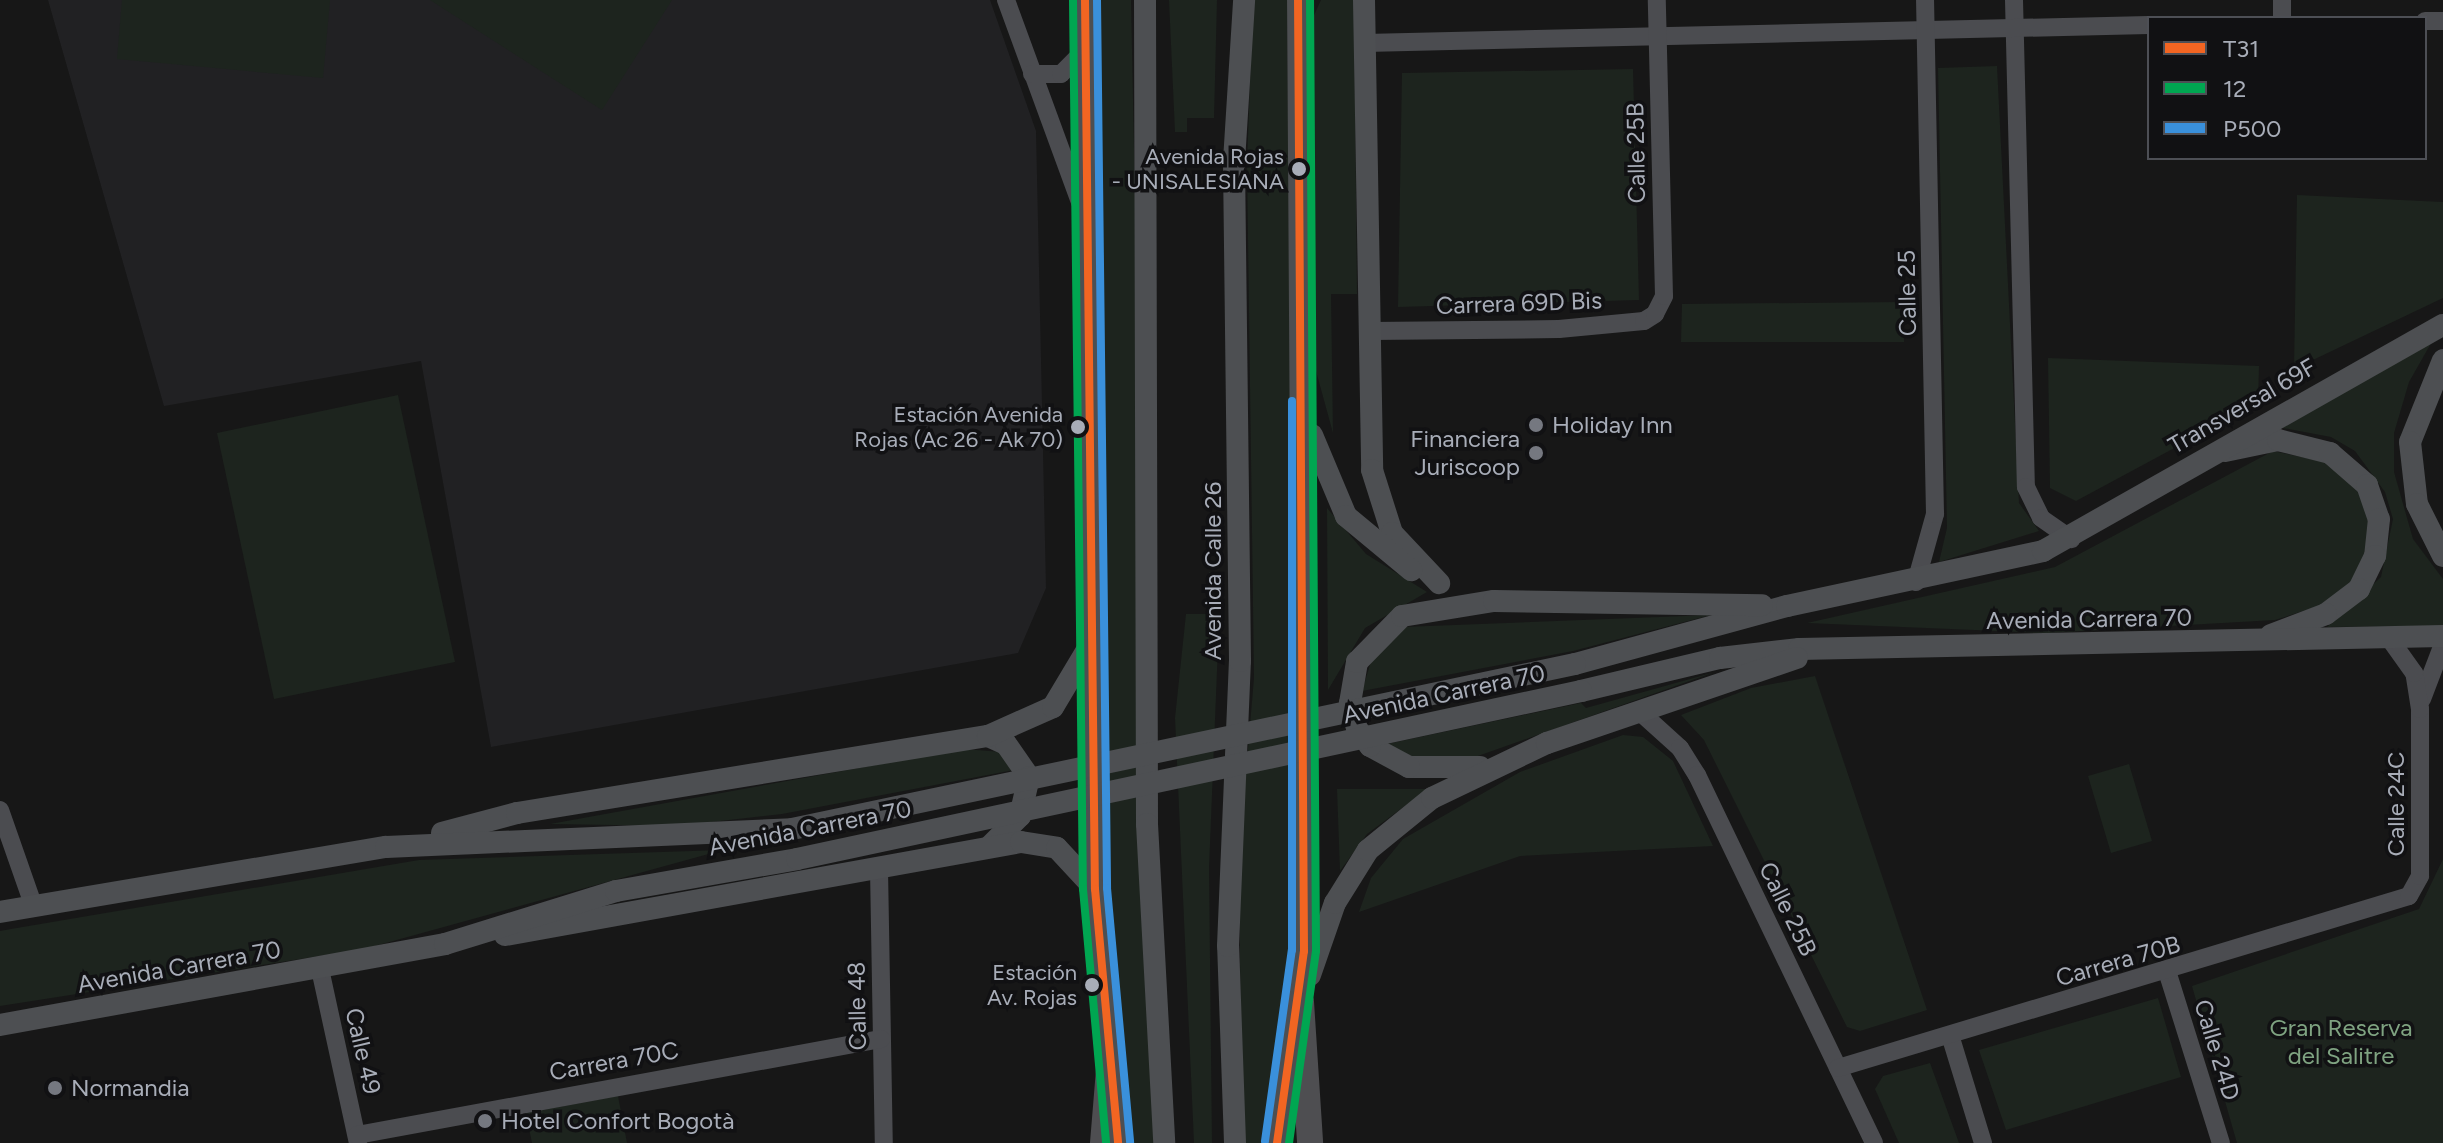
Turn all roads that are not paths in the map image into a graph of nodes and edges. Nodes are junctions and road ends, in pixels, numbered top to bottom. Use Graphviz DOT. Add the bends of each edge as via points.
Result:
graph roads {
  1 [pos="1006,0"];
  2 [pos="1085,0"];
  3 [pos="1145,0"];
  4 [pos="1244,0"];
  5 [pos="1298,0"];
  6 [pos="1314,0"];
  7 [pos="1364,0"];
  8 [pos="1657,0"];
  9 [pos="1925,0"];
  10 [pos="2014,0"];
  11 [pos="2147,25"];
  12 [pos="1925,27"];
  13 [pos="2014,27"];
  14 [pos="1657,34"];
  15 [pos="1298,36"];
  16 [pos="1365,43"];
  17 [pos="1085,50"];
  18 [pos="1032,74"];
  19 [pos="1085,215"];
  20 [pos="1662,304"];
  21 [pos="2443,325"];
  22 [pos="1371,331"];
  23 [pos="2443,360"];
  24 [pos="1304,401"];
  25 [pos="2205,455"];
  26 [pos="2071,539"];
  27 [pos="2443,556"];
  28 [pos="1916,582"];
  29 [pos="1439,583"];
  30 [pos="1494,601"];
  31 [pos="1787,606"];
  32 [pos="2443,636"];
  33 [pos="2389,638"];
  34 [pos="2255,641"];
  35 [pos="1089,644"];
  36 [pos="2443,644"];
  37 [pos="1836,647"];
  38 [pos="2420,709"];
  39 [pos="1639,711"];
  40 [pos="988,736"];
  41 [pos="1489,766"];
  42 [pos="0,810"];
  43 [pos="386,847"];
  44 [pos="989,847"];
  45 [pos="879,869"];
  46 [pos="1095,889"];
  47 [pos="2409,896"];
  48 [pos="34,907"];
  49 [pos="0,912"];
  50 [pos="445,944"];
  51 [pos="320,969"];
  52 [pos="2167,971"];
  53 [pos="1301,1002"];
  54 [pos="4,1023"];
  55 [pos="1950,1035"];
  56 [pos="881,1039"];
  57 [pos="1838,1068"];
  58 [pos="1109,1070"];
  59 [pos="358,1139"];
  60 [pos="884,1143"];
  61 [pos="1103,1143"];
  62 [pos="1118,1143"];
  63 [pos="1164,1143"];
  64 [pos="1235,1143"];
  65 [pos="1277,1143"];
  66 [pos="1310,1143"];
  67 [pos="1874,1143"];
  68 [pos="1983,1143"];
  69 [pos="2221,1143"];
  1 -- 18 [label="street"];
  2 -- 17 [label="main road"];
  3 -- 63 [label="main road" via="1147,824"];
  4 -- 64 [label="main road, Avenida Calle 26" via="1234,161 1240,661 1228,946"];
  5 -- 15 [label="main road"];
  6 -- 15 [label="main road"];
  7 -- 16 [label="main road"];
  8 -- 14 [label="street, Calle 25B"];
  9 -- 12 [label="street, Calle 25"];
  10 -- 13 [label="street"];
  11 -- 13 [label="street"];
  12 -- 13 [label="street"];
  12 -- 14 [label="street"];
  12 -- 28 [label="street, Calle 25" via="1935,514"];
  13 -- 26 [label="street" via="2026,487 2041,518"];
  14 -- 16 [label="street"];
  14 -- 20 [label="street, Calle 25B"];
  15 -- 24 [label="main road"];
  16 -- 22 [label="main road"];
  17 -- 18 [label="street" via="1061,74"];
  17 -- 19 [label="main road"];
  18 -- 19 [label="street"];
  19 -- 35 [label="main road"];
  20 -- 22 [label="street, Carrera 69D Bis" via="1644,321"];
  21 -- 25 [label="main road, Transversal 69F"];
  22 -- 29 [label="main road" via="1379,504 1401,546"];
  23 -- 27 [label="main road" via="2410,442 2417,504"];
  24 -- 29 [label="main road" via="1319,465 1346,516 1382,551"];
  24 -- 53 [label="main road"];
  25 -- 26 [label="main road, Transversal 69F"];
  25 -- 34 [label="main road" via="2278,440 2313,446 2355,469 2376,509 2380,536 2359,589 2326,614"];
  26 -- 28 [label="main road, Avenida Carrera 70" via="2016,561"];
  28 -- 31 [label="main road, Avenida Carrera 70"];
  29 -- 30 [label="main road"];
  30 -- 31 [label="main road"];
  30 -- 41 [label="main road" via="1429,608 1386,625 1357,662 1350,703 1357,728 1388,759 1436,771"];
  31 -- 43 [label="main road, Avenida Carrera 70, bridge" via="1575,664 792,829"];
  32 -- 33 [label="main road, Avenida Carrera 70"];
  33 -- 34 [label="main road, Avenida Carrera 70"];
  33 -- 38 [label="street, Calle 24C" via="2414,673"];
  34 -- 37 [label="main road, Avenida Carrera 70"];
  35 -- 40 [label="main road" via="1053,707"];
  35 -- 46 [label="main road"];
  36 -- 38 [label="street, Calle 24C"];
  37 -- 39 [label="main road"];
  37 -- 50 [label="main road, Avenida Carrera 70, bridge" via="1745,653 797,859 616,891"];
  38 -- 47 [label="street, Calle 24C" via="2420,876"];
  39 -- 41 [label="main road"];
  39 -- 57 [label="street, Calle 25B" via="1680,748 1697,775"];
  40 -- 43 [label="main road" via="517,813"];
  40 -- 44 [label="main road" via="1018,757 1029,798"];
  41 -- 53 [label="main road" via="1392,825 1368,850 1335,903"];
  42 -- 48 [label="street"];
  43 -- 48 [label="main road, Avenida Carrera 70"];
  44 -- 45 [label="main road"];
  44 -- 46 [label="main road" via="1043,842 1074,863"];
  45 -- 50 [label="main road"];
  45 -- 56 [label="street, Calle 48"];
  46 -- 58 [label="main road"];
  47 -- 52 [label="street, Carrera 70B"];
  48 -- 49 [label="main road, Avenida Carrera 70"];
  50 -- 51 [label="main road, Avenida Carrera 70"];
  51 -- 54 [label="main road, Avenida Carrera 70"];
  51 -- 59 [label="street, Calle 49"];
  52 -- 55 [label="street, Carrera 70B"];
  52 -- 69 [label="street, Calle 24D"];
  53 -- 65 [label="main road"];
  53 -- 66 [label="highway"];
  55 -- 57 [label="street, Carrera 70B"];
  55 -- 68 [label="street"];
  56 -- 59 [label="street, Carrera 70C"];
  56 -- 60 [label="street, Calle 48"];
  57 -- 67 [label="street, Calle 25B"];
  58 -- 61 [label="highway"];
  58 -- 62 [label="main road"];
}
